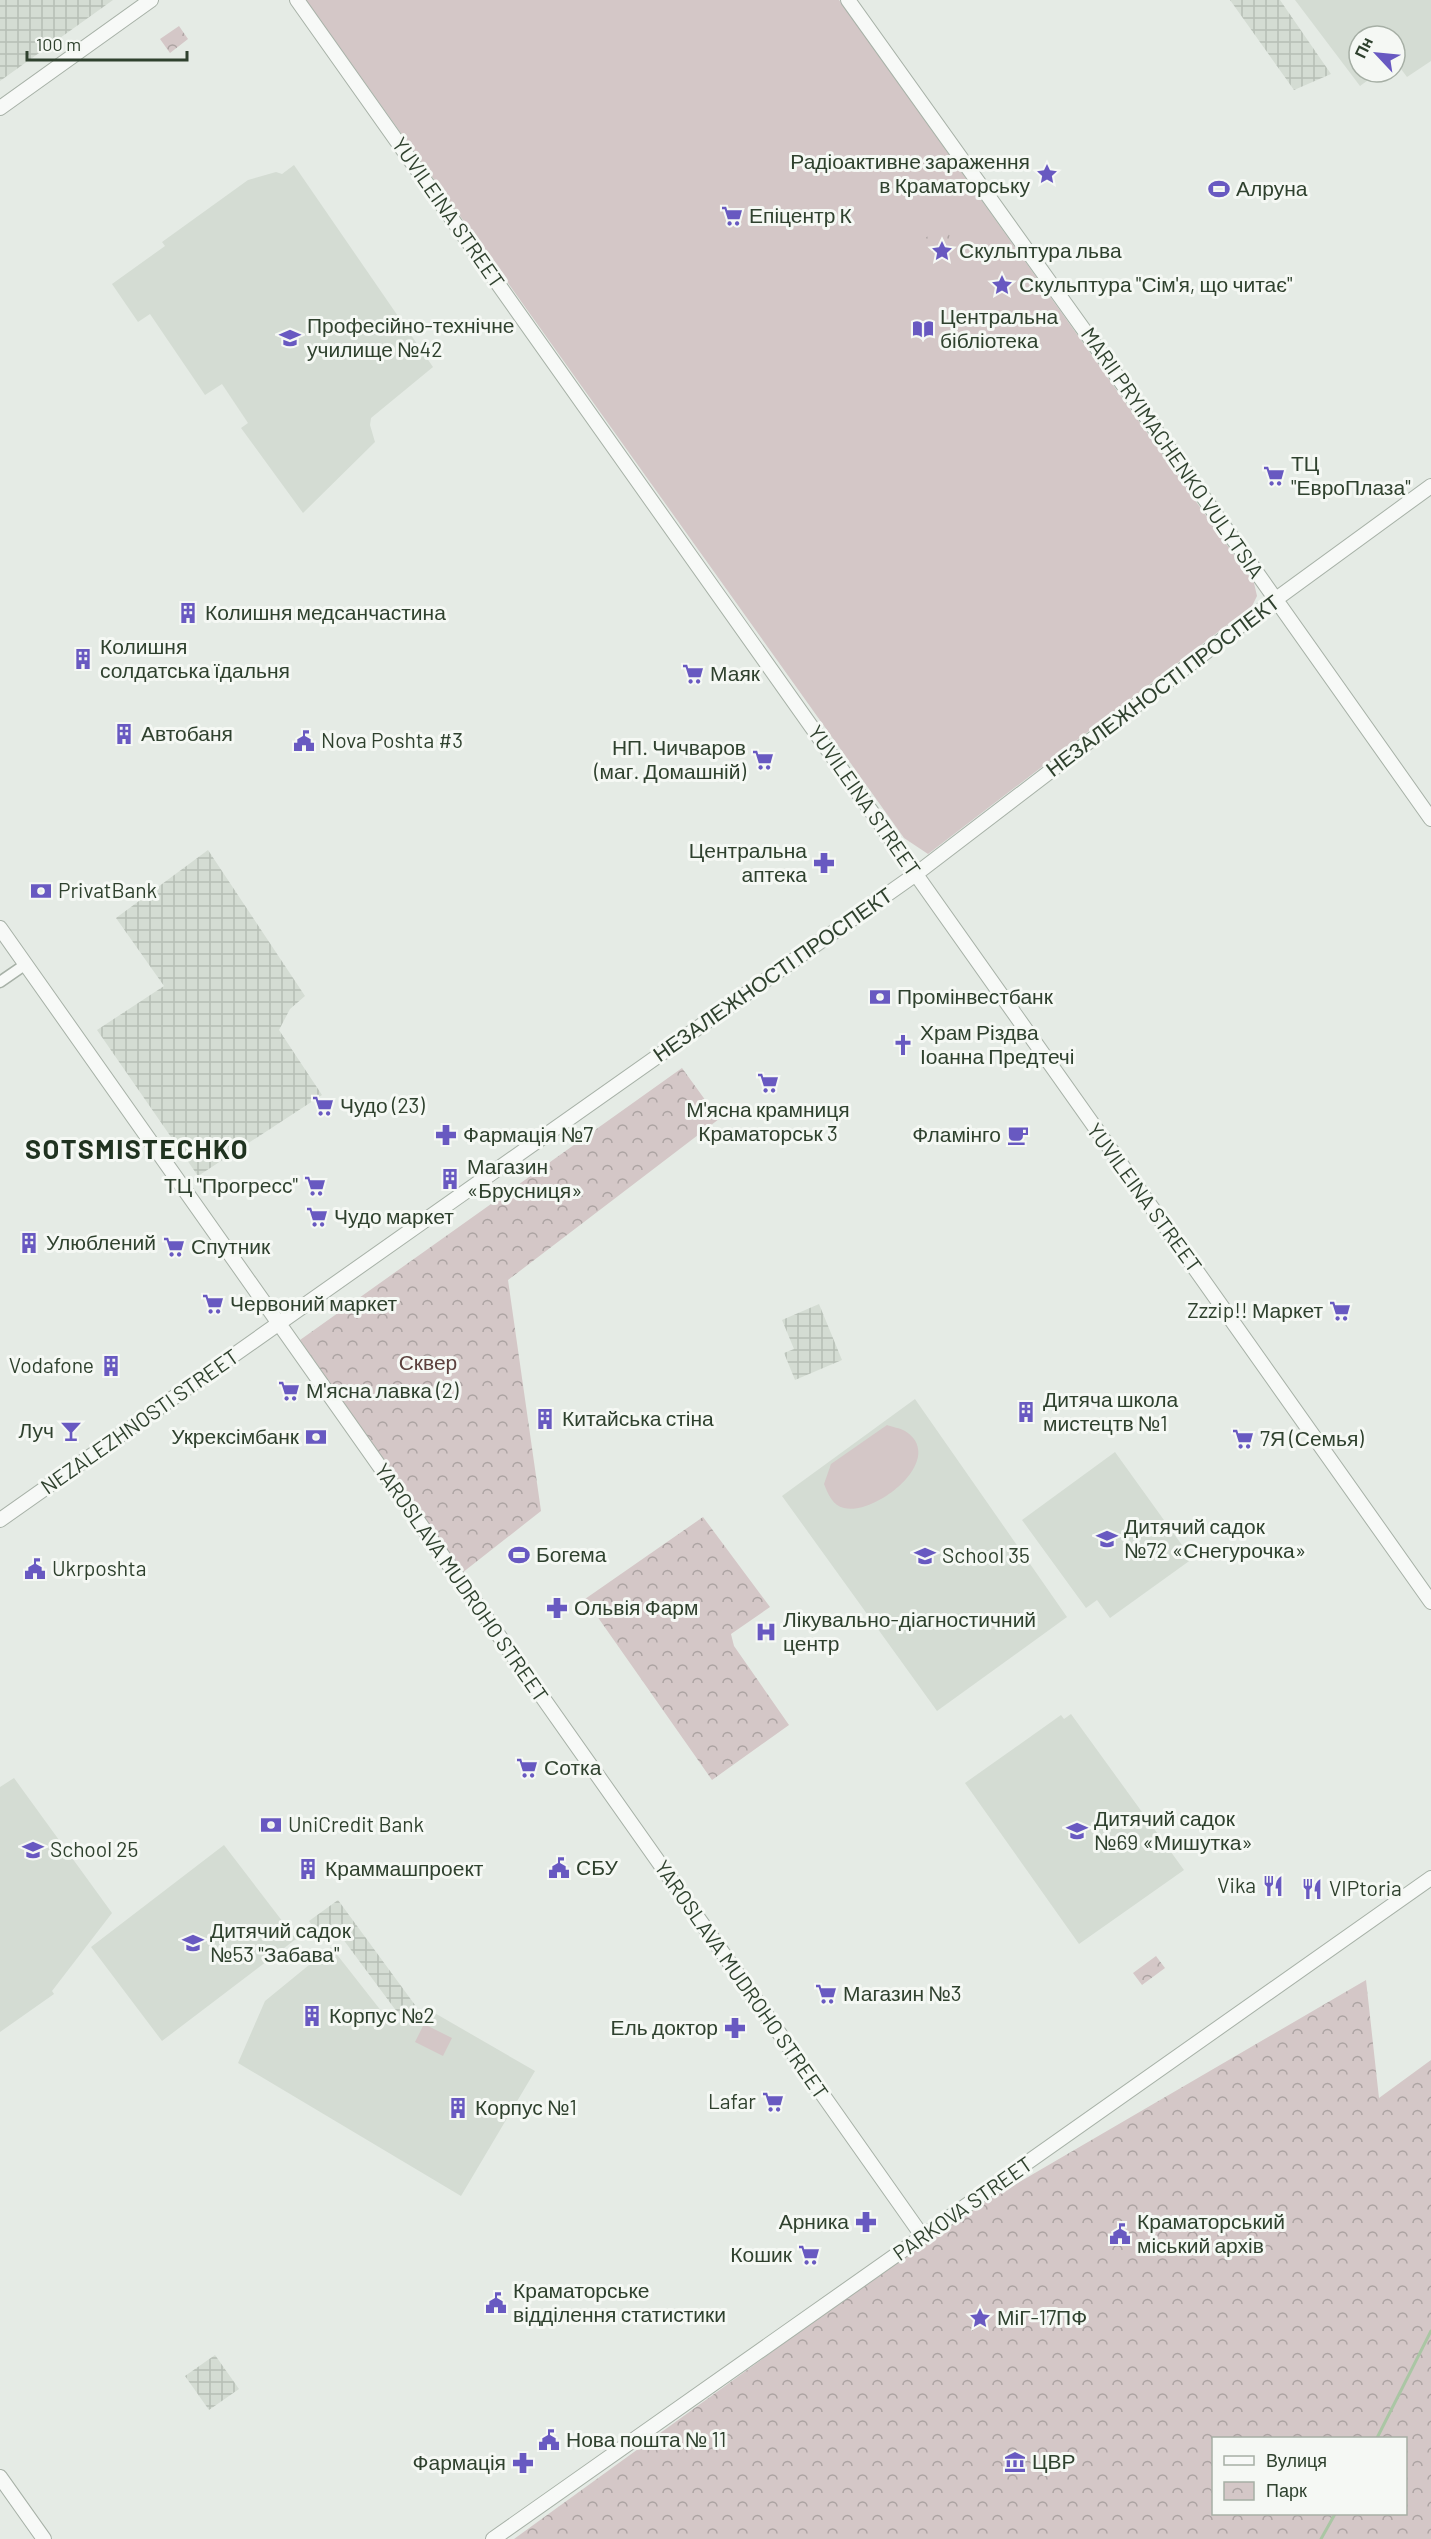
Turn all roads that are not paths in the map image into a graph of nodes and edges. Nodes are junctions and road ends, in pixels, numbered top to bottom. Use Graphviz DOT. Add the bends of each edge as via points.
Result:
graph roads {
  1 [pos="151,0"];
  2 [pos="297,0"];
  3 [pos="848,0"];
  4 [pos="2,102"];
  5 [pos="1431,486"];
  6 [pos="1276,600"];
  7 [pos="1431,819"];
  8 [pos="916,874"];
  9 [pos="0,928"];
  10 [pos="26,964"];
  11 [pos="0,982"];
  12 [pos="279,1324"];
  13 [pos="0,1520"];
  14 [pos="1431,1602"];
  15 [pos="1431,1878"];
  16 [pos="923,2237"];
  17 [pos="0,2477"];
  18 [pos="44,2539"];
  19 [pos="493,2539"];
  1 -- 4 [label="street"];
  2 -- 8 [label="street, YUVILEINA STREET"];
  3 -- 6 [label="street, MARII PRYIMACHENKO VULYTSIA"];
  5 -- 6 [label="street, НЕЗАЛЕЖНОСТІ ПРОСПЕКТ"];
  6 -- 7 [label="street, MARII PRYIMACHENKO VULYTSIA"];
  6 -- 8 [label="street, НЕЗАЛЕЖНОСТІ ПРОСПЕКТ"];
  8 -- 12 [label="street, НЕЗАЛЕЖНОСТІ ПРОСПЕКТ"];
  8 -- 14 [label="street, YUVILEINA STREET"];
  9 -- 10 [label="street, YAROSLAVA MUDROHO STREET"];
  10 -- 11 [label="street"];
  10 -- 12 [label="street, YAROSLAVA MUDROHO STREET"];
  12 -- 13 [label="street, NEZALEZHNOSTI STREET"];
  12 -- 16 [label="street, YAROSLAVA MUDROHO STREET"];
  15 -- 16 [label="street, PARKOVA STREET"];
  16 -- 19 [label="street, PARKOVA STREET"];
  17 -- 18 [label="street"];
}
